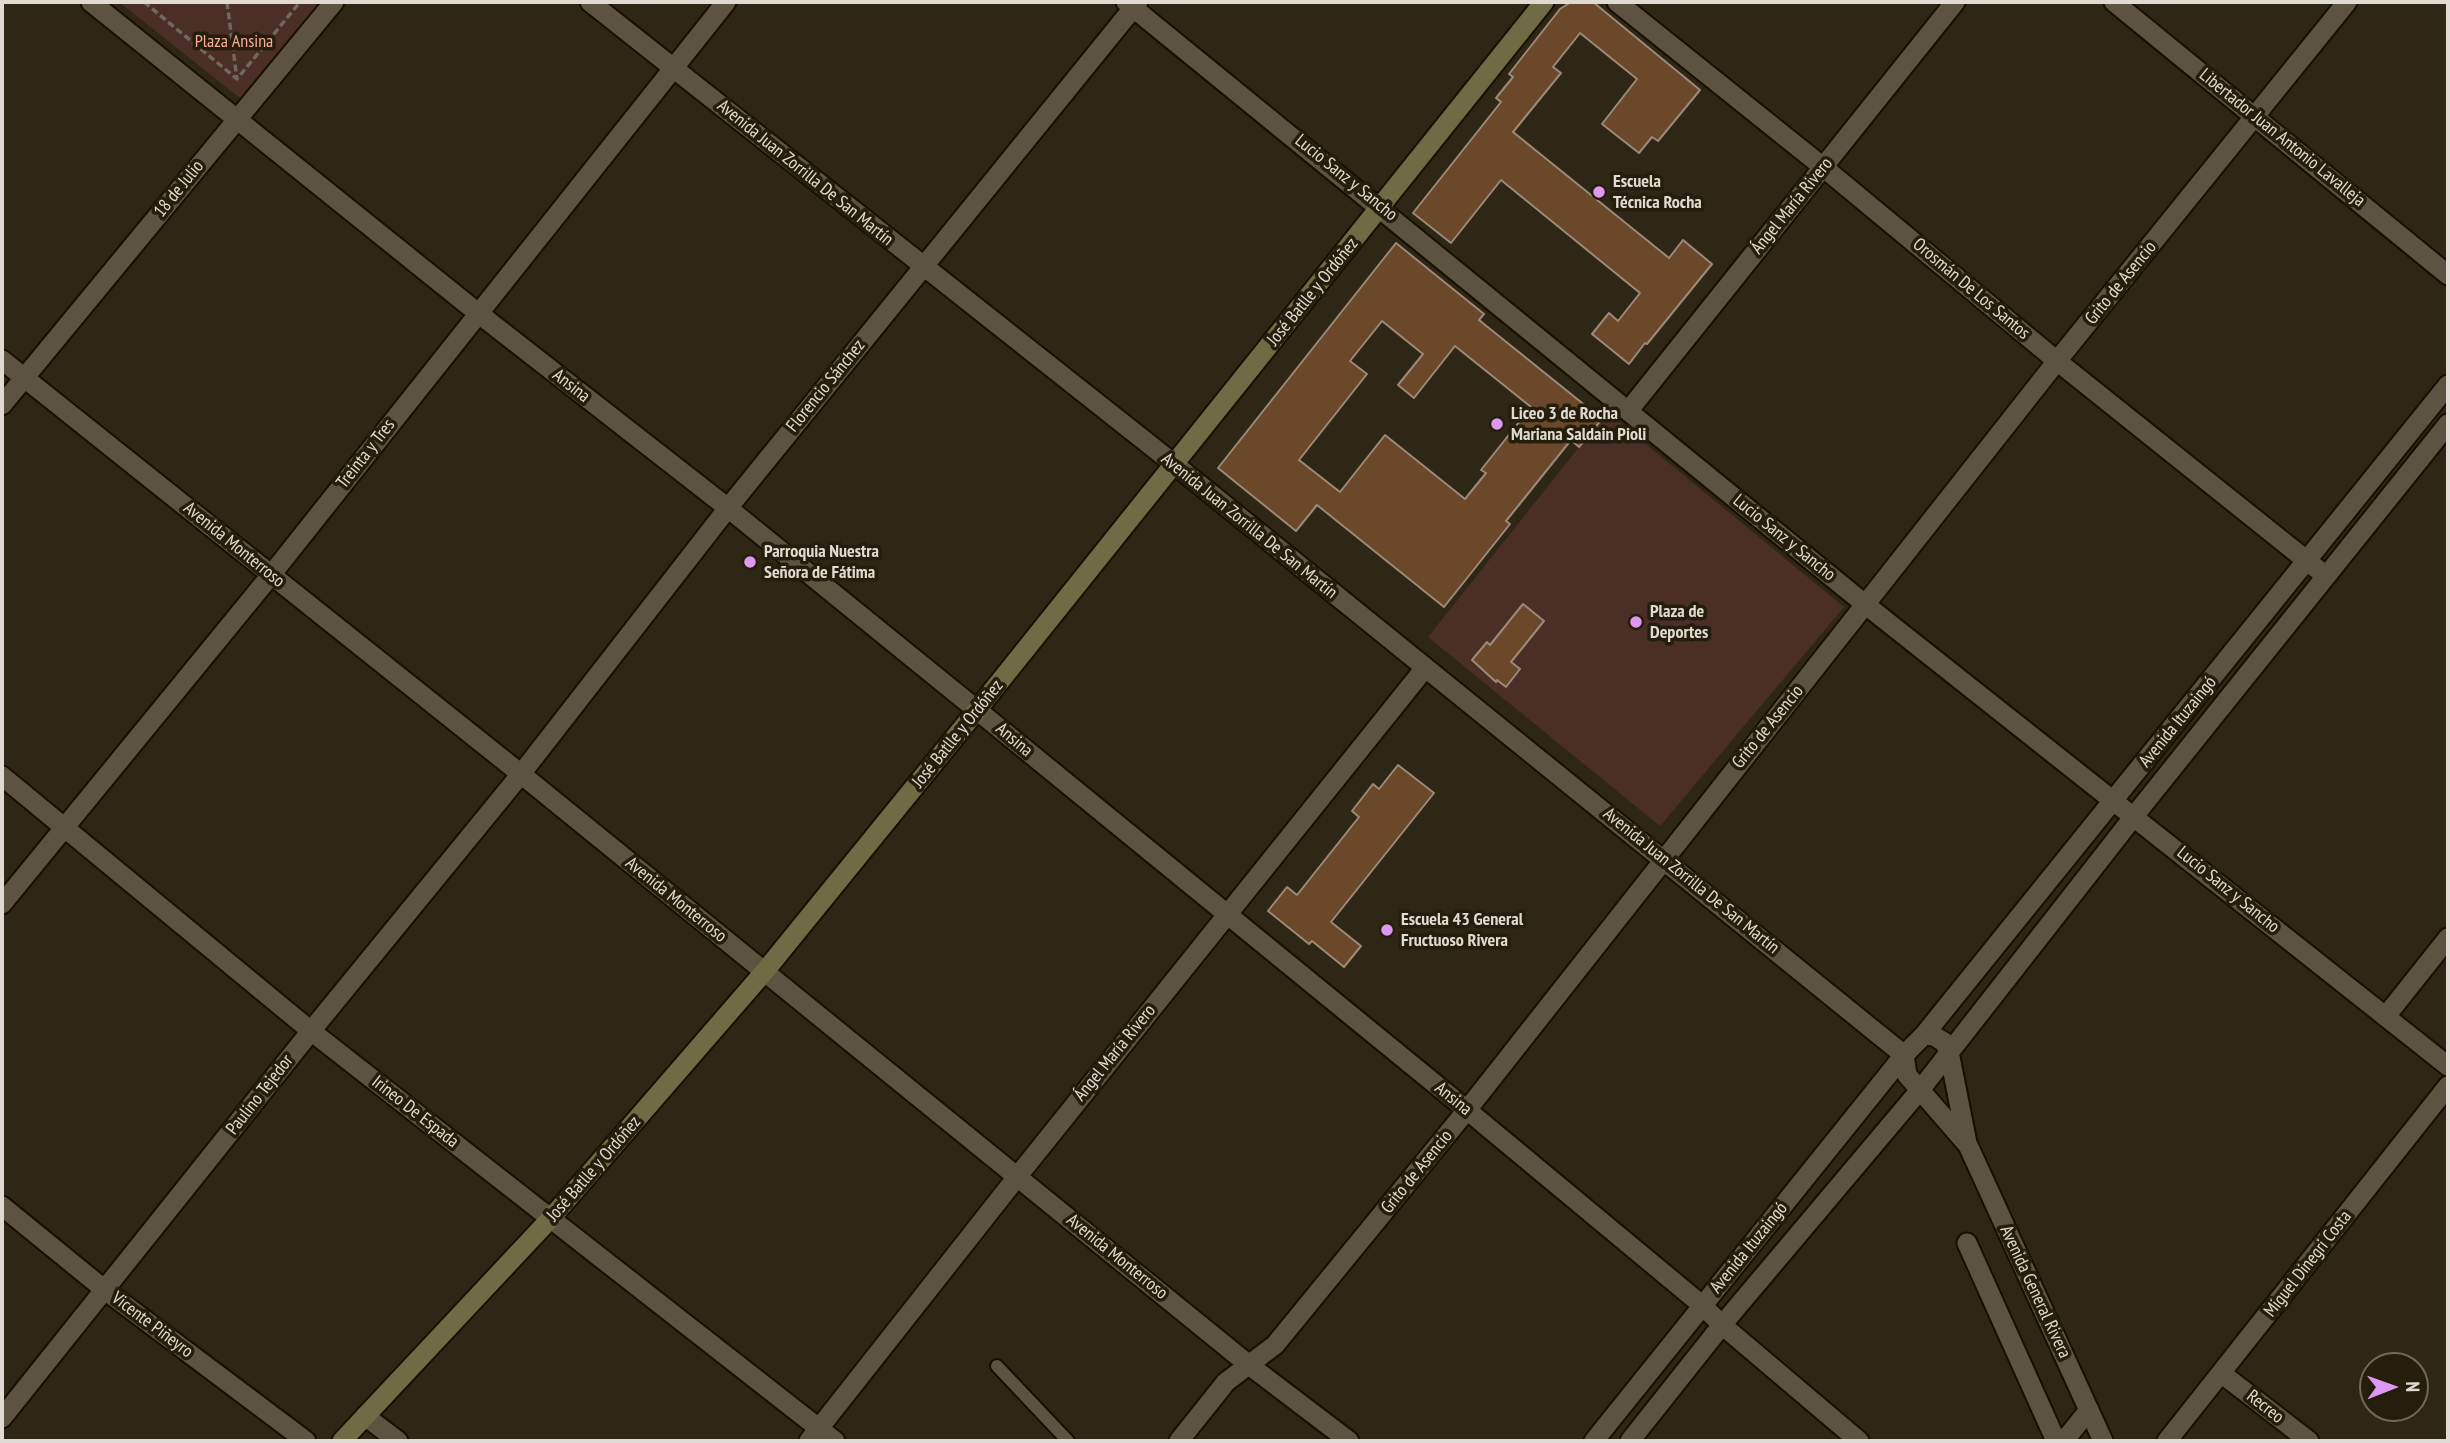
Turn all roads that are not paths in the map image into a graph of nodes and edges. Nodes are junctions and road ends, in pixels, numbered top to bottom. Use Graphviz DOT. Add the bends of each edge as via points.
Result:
graph roads {
  1 [pos="91,2"];
  2 [pos="334,2"];
  3 [pos="590,2"];
  4 [pos="726,2"];
  5 [pos="1544,2"];
  6 [pos="1617,2"];
  7 [pos="1955,2"];
  8 [pos="2114,2"];
  9 [pos="2347,2"];
  10 [pos="1132,4"];
  11 [pos="672,67"];
  12 [pos="2256,116"];
  13 [pos="237,118"];
  14 [pos="1823,167"];
  15 [pos="1381,207"];
  16 [pos="922,267"];
  17 [pos="2448,275"];
  18 [pos="478,313"];
  19 [pos="2,360"];
  20 [pos="2057,361"];
  21 [pos="24,377"];
  22 [pos="2448,385"];
  23 [pos="2,405"];
  24 [pos="1629,410"];
  25 [pos="2448,424"];
  26 [pos="1174,464"];
  27 [pos="727,508"];
  28 [pos="2307,561"];
  29 [pos="271,575"];
  30 [pos="2326,576"];
  31 [pos="1866,605"];
  32 [pos="1425,668"];
  33 [pos="977,710"];
  34 [pos="521,774"];
  35 [pos="2,776"];
  36 [pos="2115,800"];
  37 [pos="2135,815"];
  38 [pos="64,828"];
  39 [pos="1663,858"];
  40 [pos="2,904"];
  41 [pos="1226,915"];
  42 [pos="2448,937"];
  43 [pos="765,971"];
  44 [pos="2386,1016"];
  45 [pos="311,1031"];
  46 [pos="1924,1035"];
  47 [pos="1949,1052"];
  48 [pos="1904,1055"];
  49 [pos="2448,1066"];
  50 [pos="2448,1086"];
  51 [pos="1920,1090"];
  52 [pos="1467,1110"];
  53 [pos="1967,1143"];
  54 [pos="1017,1177"];
  55 [pos="2,1206"];
  56 [pos="551,1218"];
  57 [pos="1967,1243"];
  58 [pos="106,1290"];
  59 [pos="1703,1306"];
  60 [pos="1722,1325"];
  61 [pos="1250,1364"];
  62 [pos="997,1366"];
  63 [pos="2221,1373"];
  64 [pos="2089,1410"];
  65 [pos="365,1416"];
  66 [pos="2,1418"];
  67 [pos="821,1437"];
  68 [pos="306,1441"];
  69 [pos="342,1441"];
  70 [pos="398,1441"];
  71 [pos="1068,1441"];
  72 [pos="1179,1441"];
  73 [pos="1349,1441"];
  74 [pos="1594,1441"];
  75 [pos="1630,1441"];
  76 [pos="1859,1441"];
  77 [pos="2056,1441"];
  78 [pos="2064,1441"];
  79 [pos="2103,1441"];
  80 [pos="2167,1441"];
  81 [pos="2309,1441"];
  1 -- 13 [label="street, Ansina"];
  2 -- 13 [label="street, 18 de Julio"];
  3 -- 11 [label="street, Avenida Juan Zorrilla De San Martín"];
  4 -- 11 [label="street, Treinta y Tres"];
  5 -- 15 [label="main road, José Batlle y Ordóñez"];
  6 -- 14 [label="street, Orosmán De Los Santos"];
  7 -- 14 [label="street, Ángel María Rivero"];
  8 -- 12 [label="street, Libertador Juan Antonio Lavalleja"];
  9 -- 12 [label="street, Grito de Asencio"];
  10 -- 15 [label="street, Lucio Sanz y Sancho"];
  10 -- 16 [label="street, Florencio Sánchez"];
  11 -- 16 [label="street, Avenida Juan Zorrilla De San Martín"];
  11 -- 18 [label="street, Treinta y Tres"];
  12 -- 17 [label="street, Libertador Juan Antonio Lavalleja"];
  12 -- 20 [label="street, Grito de Asencio"];
  13 -- 18 [label="street, Ansina"];
  13 -- 21 [label="street, 18 de Julio"];
  14 -- 20 [label="street, Orosmán De Los Santos"];
  14 -- 24 [label="street, Ángel María Rivero"];
  15 -- 24 [label="street, Lucio Sanz y Sancho"];
  15 -- 26 [label="main road, José Batlle y Ordóñez"];
  16 -- 26 [label="street, Avenida Juan Zorrilla De San Martín"];
  16 -- 27 [label="street, Florencio Sánchez"];
  18 -- 27 [label="street, Ansina"];
  18 -- 29 [label="street, Treinta y Tres"];
  19 -- 21 [label="street, Avenida Monterroso"];
  20 -- 28 [label="street, Orosmán De Los Santos"];
  20 -- 31 [label="street, Grito de Asencio"];
  21 -- 23 [label="street, 18 de Julio"];
  21 -- 29 [label="street, Avenida Monterroso"];
  22 -- 28 [label="street, Avenida Ituzaingó"];
  24 -- 31 [label="street, Lucio Sanz y Sancho"];
  25 -- 30 [label="street, Avenida Ituzaingó"];
  26 -- 32 [label="street, Avenida Juan Zorrilla De San Martín"];
  26 -- 33 [label="main road, José Batlle y Ordóñez"];
  27 -- 33 [label="street, Ansina"];
  27 -- 34 [label="street, Florencio Sánchez"];
  28 -- 30 [label="street, Orosmán De Los Santos"];
  28 -- 36 [label="street, Avenida Ituzaingó"];
  29 -- 34 [label="street, Avenida Monterroso"];
  29 -- 38 [label="street, Treinta y Tres"];
  30 -- 37 [label="street, Avenida Ituzaingó"];
  31 -- 36 [label="street, Lucio Sanz y Sancho"];
  31 -- 39 [label="street, Grito de Asencio"];
  32 -- 39 [label="street, Avenida Juan Zorrilla De San Martín"];
  32 -- 41 [label="street, Ángel María Rivero"];
  33 -- 41 [label="street, Ansina"];
  33 -- 43 [label="main road, José Batlle y Ordóñez"];
  34 -- 43 [label="street, Avenida Monterroso"];
  34 -- 45 [label="street, Paulino Tejedor"];
  35 -- 38 [label="street, Irineo De Espada"];
  36 -- 37 [label="street, Lucio Sanz y Sancho"];
  36 -- 46 [label="street, Avenida Ituzaingó"];
  37 -- 44 [label="street, Lucio Sanz y Sancho"];
  37 -- 47 [label="street, Avenida Ituzaingó"];
  38 -- 40 [label="street, Treinta y Tres"];
  38 -- 45 [label="street, Irineo De Espada"];
  39 -- 48 [label="street, Avenida Juan Zorrilla De San Martín"];
  39 -- 52 [label="street, Grito de Asencio"];
  41 -- 52 [label="street, Ansina"];
  41 -- 54 [label="street, Ángel María Rivero"];
  42 -- 44 [label="street"];
  43 -- 54 [label="street, Avenida Monterroso"];
  43 -- 56 [label="main road, José Batlle y Ordóñez"];
  44 -- 49 [label="street, Lucio Sanz y Sancho"];
  45 -- 56 [label="street, Irineo De Espada"];
  45 -- 58 [label="street, Paulino Tejedor"];
  46 -- 47 [label="street" via="1944,1042"];
  46 -- 48 [label="street, Avenida Ituzaingó"];
  47 -- 51 [label="street, Avenida Ituzaingó"];
  47 -- 53 [label="street, Avenida General Rivera"];
  48 -- 51 [label="street" via="1907,1075"];
  48 -- 59 [label="street, Avenida Ituzaingó"];
  50 -- 63 [label="street, Miguel Dinegri Costa"];
  51 -- 53 [label="street, Avenida General Rivera"];
  51 -- 60 [label="street, Avenida Ituzaingó"];
  52 -- 59 [label="street, Ansina"];
  52 -- 61 [label="street, Grito de Asencio" via="1275,1345"];
  53 -- 64 [label="street, Avenida General Rivera"];
  54 -- 61 [label="street, Avenida Monterroso"];
  54 -- 67 [label="street, Ángel María Rivero"];
  55 -- 58 [label="street, Vicente Piñeyro"];
  56 -- 65 [label="main road, José Batlle y Ordóñez"];
  56 -- 67 [label="street, Irineo De Espada"];
  57 -- 77 [label="street"];
  58 -- 66 [label="street, Paulino Tejedor"];
  58 -- 68 [label="street, Vicente Piñeyro"];
  59 -- 60 [label="street, Ansina"];
  59 -- 74 [label="street, Avenida Ituzaingó"];
  60 -- 75 [label="street, Avenida Ituzaingó"];
  60 -- 76 [label="street, Ansina"];
  61 -- 72 [label="street, Grito de Asencio" via="1226,1382"];
  61 -- 73 [label="street, Avenida Monterroso"];
  62 -- 71 [label="lane"];
  63 -- 80 [label="street, Miguel Dinegri Costa"];
  63 -- 81 [label="street, Recreo"];
  64 -- 78 [label="street"];
  64 -- 79 [label="street, Avenida General Rivera"];
  65 -- 69 [label="main road, José Batlle y Ordóñez"];
  65 -- 70 [label="street"];
}
